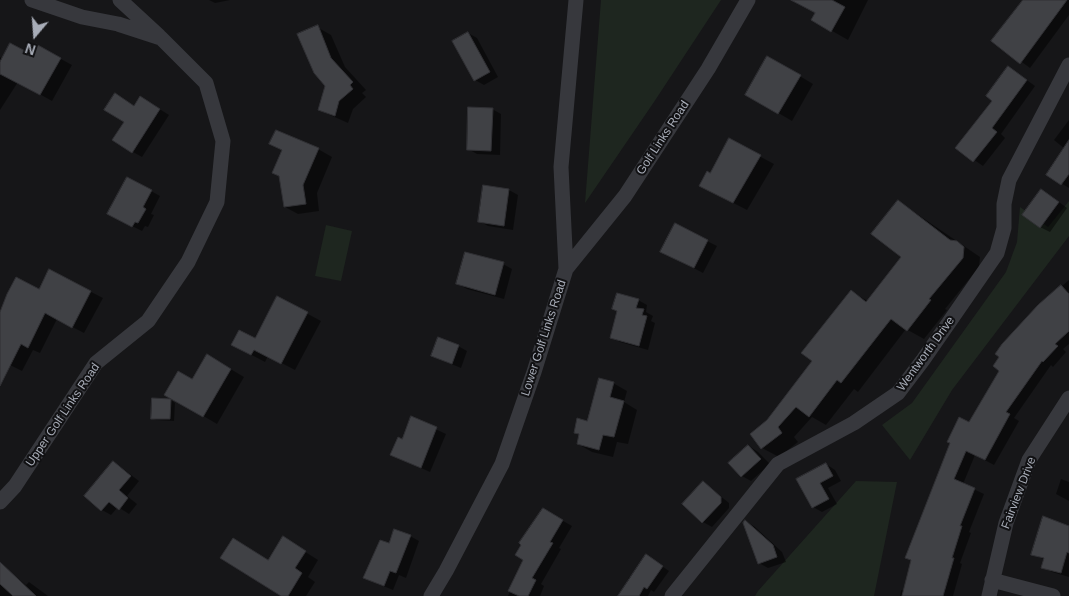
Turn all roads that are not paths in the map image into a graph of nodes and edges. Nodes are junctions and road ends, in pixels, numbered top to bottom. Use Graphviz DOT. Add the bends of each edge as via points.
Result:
graph roads {
  1 [pos="32,0"];
  2 [pos="120,0"];
  3 [pos="576,0"];
  4 [pos="748,0"];
  5 [pos="161,38"];
  6 [pos="1069,65"];
  7 [pos="566,269"];
  8 [pos="1069,398"];
  9 [pos="0,502"];
  10 [pos="992,580"];
  11 [pos="431,596"];
  12 [pos="672,596"];
  13 [pos="989,596"];
  14 [pos="1053,596"];
  1 -- 5 [label="street, Upper Golf Links Road"];
  2 -- 5 [label="street"];
  3 -- 7 [label="street, Lower Golf Links Road" via="561,167"];
  4 -- 7 [label="street, Golf Links Road" via="708,69 625,196"];
  5 -- 9 [label="street, Upper Golf Links Road" via="206,83 223,141 217,202 188,262 148,321 96,363 15,486"];
  6 -- 12 [label="street, Wentworth Drive" via="1009,180 1004,228 997,253 923,360 898,393 854,423 778,464"];
  7 -- 11 [label="street, Lower Golf Links Road" via="502,464"];
  8 -- 10 [label="street, Fairview Drive" via="1029,460 1006,523"];
  10 -- 13 [label="street, Fairview Drive"];
  10 -- 14 [label="street"];
}
